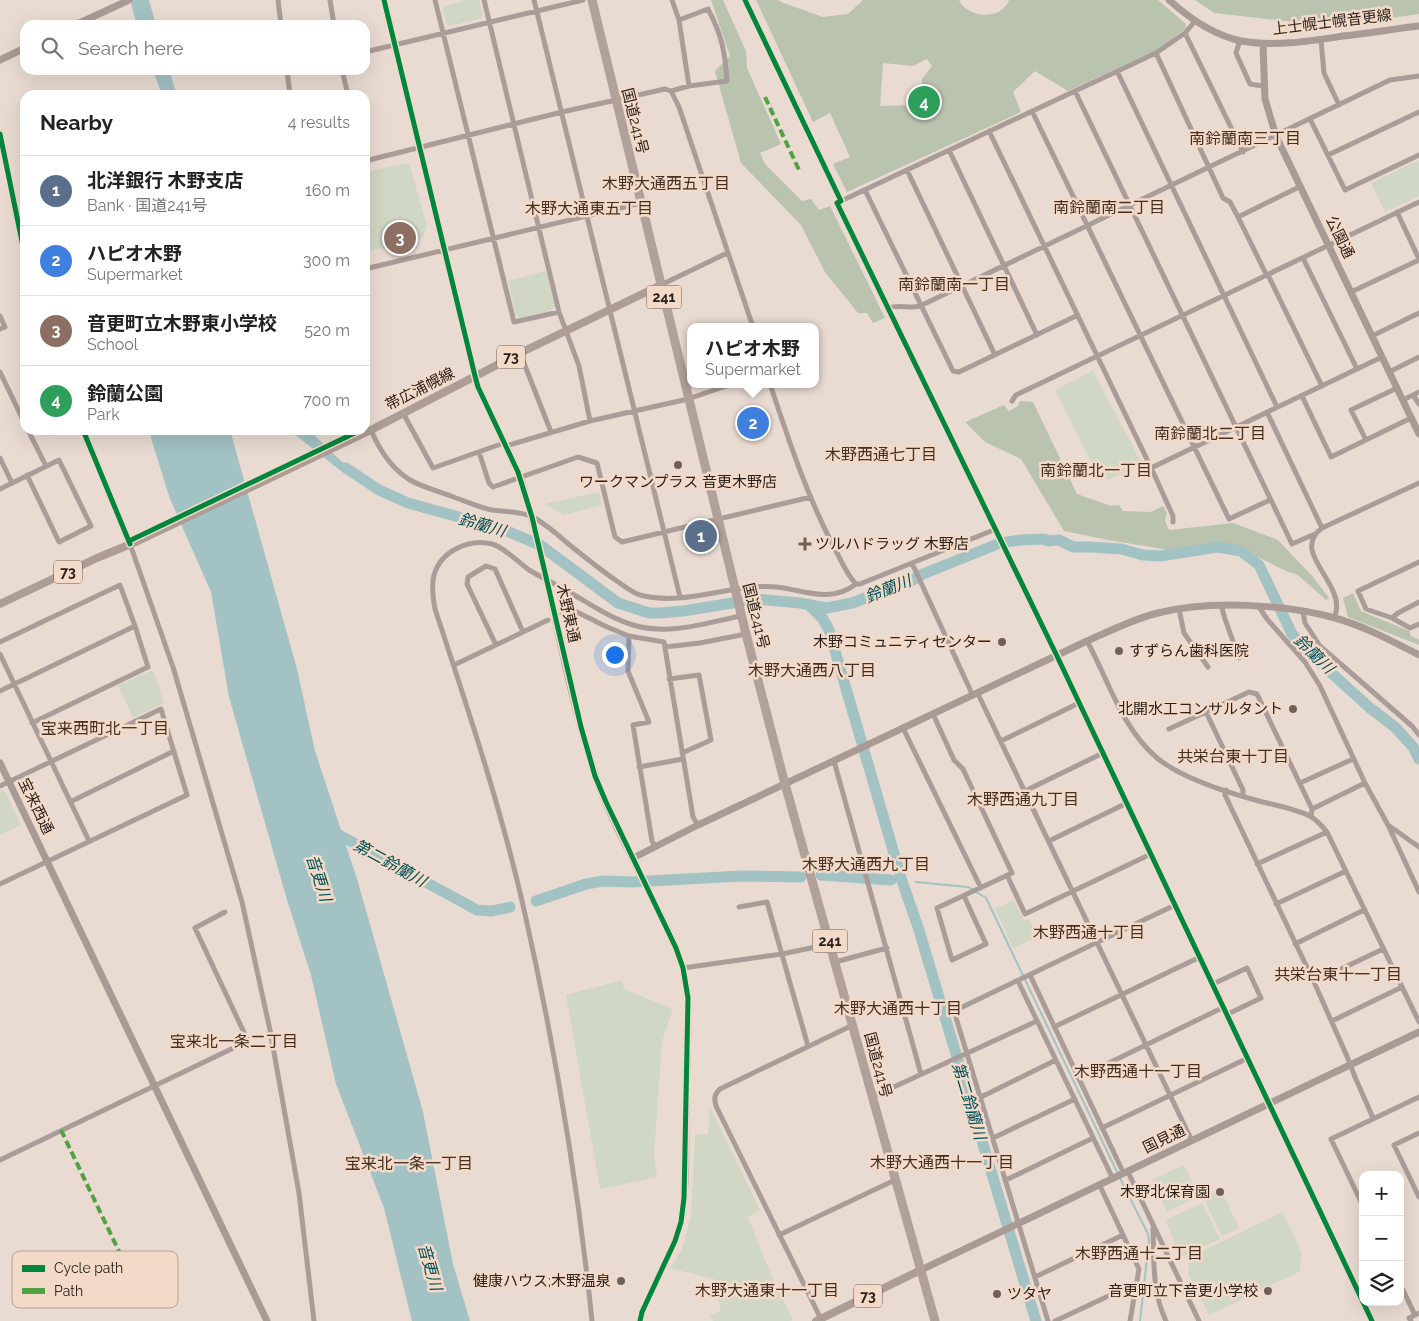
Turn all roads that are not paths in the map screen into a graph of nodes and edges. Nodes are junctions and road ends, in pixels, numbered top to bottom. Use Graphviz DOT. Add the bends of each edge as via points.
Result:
graph roads {
  1 [pos="129,0"];
  2 [pos="278,0"];
  3 [pos="330,0"];
  4 [pos="384,0"];
  5 [pos="436,0"];
  6 [pos="484,0"];
  7 [pos="534,0"];
  8 [pos="584,0"];
  9 [pos="592,0"];
  10 [pos="672,0"];
  11 [pos="745,0"];
  12 [pos="1169,0"];
  13 [pos="537,11"];
  14 [pos="86,20"];
  15 [pos="280,20"];
  16 [pos="333,20"];
  17 [pos="679,20"];
  18 [pos="490,22"];
  19 [pos="1195,22"];
  20 [pos="1419,26"];
  21 [pos="444,33"];
  22 [pos="1185,33"];
  23 [pos="1240,40"];
  24 [pos="1321,40"];
  25 [pos="1262,44"];
  26 [pos="395,46"];
  27 [pos="20,50"];
  28 [pos="370,51"];
  29 [pos="1156,53"];
  30 [pos="0,60"];
  31 [pos="1117,71"];
  32 [pos="289,75"];
  33 [pos="343,75"];
  34 [pos="1419,76"];
  35 [pos="689,86"];
  36 [pos="1263,86"];
  37 [pos="290,90"];
  38 [pos="347,90"];
  39 [pos="671,91"];
  40 [pos="1074,91"];
  41 [pos="616,100"];
  42 [pos="1339,105"];
  43 [pos="1032,111"];
  44 [pos="562,112"];
  45 [pos="1419,112"];
  46 [pos="1310,119"];
  47 [pos="514,125"];
  48 [pos="989,131"];
  49 [pos="468,136"];
  50 [pos="1276,136"];
  51 [pos="419,148"];
  52 [pos="949,150"];
  53 [pos="1243,152"];
  54 [pos="1328,155"];
  55 [pos="1419,155"];
  56 [pos="370,160"];
  57 [pos="1210,168"];
  58 [pos="907,170"];
  59 [pos="1172,186"];
  60 [pos="1301,186"];
  61 [pos="865,190"];
  62 [pos="841,202"];
  63 [pos="1419,202"];
  64 [pos="641,203"];
  65 [pos="1129,206"];
  66 [pos="1397,212"];
  67 [pos="587,215"];
  68 [pos="1238,217"];
  69 [pos="1088,226"];
  70 [pos="539,227"];
  71 [pos="494,237"];
  72 [pos="1329,245"];
  73 [pos="1045,246"];
  74 [pos="444,250"];
  75 [pos="727,253"];
  76 [pos="1303,258"];
  77 [pos="1419,259"];
  78 [pos="1004,265"];
  79 [pos="370,268"];
  80 [pos="1268,276"];
  81 [pos="661,285"];
  82 [pos="962,286"];
  83 [pos="1351,292"];
  84 [pos="1224,296"];
  85 [pos="920,306"];
  86 [pos="888,308"];
  87 [pos="610,310"];
  88 [pos="559,312"];
  89 [pos="1419,313"];
  90 [pos="1078,315"];
  91 [pos="0,316"];
  92 [pos="1182,316"];
  93 [pos="752,323"];
  94 [pos="0,329"];
  95 [pos="565,331"];
  96 [pos="1037,335"];
  97 [pos="1372,336"];
  98 [pos="1141,337"];
  99 [pos="520,353"];
  100 [pos="995,355"];
  101 [pos="1098,357"];
  102 [pos="1382,357"];
  103 [pos="1419,357"];
  104 [pos="1357,369"];
  105 [pos="0,372"];
  106 [pos="1389,372"];
  107 [pos="475,376"];
  108 [pos="1322,386"];
  109 [pos="719,388"];
  110 [pos="771,388"];
  111 [pos="1397,388"];
  112 [pos="1419,392"];
  113 [pos="1413,395"];
  114 [pos="1302,396"];
  115 [pos="688,398"];
  116 [pos="1403,400"];
  117 [pos="1012,401"];
  118 [pos="1419,404"];
  119 [pos="1277,407"];
  120 [pos="635,412"];
  121 [pos="1267,412"];
  122 [pos="404,413"];
  123 [pos="20,414"];
  124 [pos="1411,418"];
  125 [pos="590,421"];
  126 [pos="1235,427"];
  127 [pos="370,430"];
  128 [pos="552,432"];
  129 [pos="1419,434"];
  130 [pos="30,435"];
  131 [pos="361,435"];
  132 [pos="370,435"];
  133 [pos="1366,440"];
  134 [pos="505,444"];
  135 [pos="1194,447"];
  136 [pos="479,452"];
  137 [pos="0,458"];
  138 [pos="46,466"];
  139 [pos="1151,468"];
  140 [pos="27,475"];
  141 [pos="12,483"];
  142 [pos="1419,484"];
  143 [pos="0,489"];
  144 [pos="811,497"];
  145 [pos="1270,500"];
  146 [pos="532,517"];
  147 [pos="718,520"];
  148 [pos="1173,522"];
  149 [pos="1322,528"];
  150 [pos="996,529"];
  151 [pos="664,532"];
  152 [pos="1315,534"];
  153 [pos="134,542"];
  154 [pos="1419,562"];
  155 [pos="912,564"];
  156 [pos="547,579"];
  157 [pos="856,584"];
  158 [pos="735,592"];
  159 [pos="680,597"];
  160 [pos="1419,602"];
  161 [pos="0,604"];
  162 [pos="1221,605"];
  163 [pos="1259,607"];
  164 [pos="1179,609"];
  165 [pos="1302,612"];
  166 [pos="562,614"];
  167 [pos="741,614"];
  168 [pos="1334,618"];
  169 [pos="1392,618"];
  170 [pos="548,620"];
  171 [pos="1419,624"];
  172 [pos="135,626"];
  173 [pos="523,632"];
  174 [pos="746,634"];
  175 [pos="629,636"];
  176 [pos="1087,641"];
  177 [pos="0,642"];
  178 [pos="496,645"];
  179 [pos="665,647"];
  180 [pos="0,654"];
  181 [pos="1419,655"];
  182 [pos="1057,656"];
  183 [pos="1239,658"];
  184 [pos="454,665"];
  185 [pos="1208,667"];
  186 [pos="669,679"];
  187 [pos="14,684"];
  188 [pos="0,690"];
  189 [pos="976,695"];
  190 [pos="1079,703"];
  191 [pos="1206,712"];
  192 [pos="933,714"];
  193 [pos="32,723"];
  194 [pos="903,728"];
  195 [pos="1169,729"];
  196 [pos="1419,735"];
  197 [pos="1001,741"];
  198 [pos="174,751"];
  199 [pos="1103,754"];
  200 [pos="683,756"];
  201 [pos="1353,758"];
  202 [pos="834,761"];
  203 [pos="51,762"];
  204 [pos="0,763"];
  205 [pos="639,767"];
  206 [pos="9,782"];
  207 [pos="1300,783"];
  208 [pos="1365,783"];
  209 [pos="785,784"];
  210 [pos="0,786"];
  211 [pos="1226,790"];
  212 [pos="1024,792"];
  213 [pos="1243,796"];
  214 [pos="70,802"];
  215 [pos="1127,803"];
  216 [pos="1312,809"];
  217 [pos="1311,817"];
  218 [pos="698,825"];
  219 [pos="1388,825"];
  220 [pos="1327,832"];
  221 [pos="89,841"];
  222 [pos="1049,841"];
  223 [pos="655,846"];
  224 [pos="1419,847"];
  225 [pos="1151,854"];
  226 [pos="633,858"];
  227 [pos="47,861"];
  228 [pos="1257,864"];
  229 [pos="1346,871"];
  230 [pos="1007,875"];
  231 [pos="644,880"];
  232 [pos="0,884"];
  233 [pos="981,888"];
  234 [pos="1072,891"];
  235 [pos="1419,892"];
  236 [pos="964,896"];
  237 [pos="1276,904"];
  238 [pos="1175,905"];
  239 [pos="739,907"];
  240 [pos="1364,910"];
  241 [pos="225,912"];
  242 [pos="1097,943"];
  243 [pos="830,944"];
  244 [pos="1295,944"];
  245 [pos="886,948"];
  246 [pos="1383,949"];
  247 [pos="782,954"];
  248 [pos="1200,957"];
  249 [pos="835,962"];
  250 [pos="683,968"];
  251 [pos="1030,976"];
  252 [pos="1018,981"];
  253 [pos="1314,982"];
  254 [pos="1213,984"];
  255 [pos="1402,987"];
  256 [pos="1122,995"];
  257 [pos="1224,1008"];
  258 [pos="1228,1014"];
  259 [pos="1037,1021"];
  260 [pos="1332,1021"];
  261 [pos="1419,1022"];
  262 [pos="853,1025"];
  263 [pos="1054,1027"];
  264 [pos="1419,1032"];
  265 [pos="1146,1045"];
  266 [pos="808,1046"];
  267 [pos="967,1053"];
  268 [pos="1248,1058"];
  269 [pos="1056,1060"];
  270 [pos="922,1074"];
  271 [pos="1078,1078"];
  272 [pos="154,1085"];
  273 [pos="1170,1095"];
  274 [pos="872,1097"];
  275 [pos="980,1097"];
  276 [pos="1419,1097"];
  277 [pos="1075,1099"];
  278 [pos="1270,1104"];
  279 [pos="1373,1118"];
  280 [pos="1102,1128"];
  281 [pos="1419,1133"];
  282 [pos="993,1138"];
  283 [pos="1093,1138"];
  284 [pos="1192,1141"];
  285 [pos="0,1160"];
  286 [pos="1126,1173"];
  287 [pos="1113,1179"];
  288 [pos="895,1180"];
  289 [pos="1006,1180"];
  290 [pos="1100,1186"];
  291 [pos="1419,1197"];
  292 [pos="1359,1198"];
  293 [pos="1152,1225"];
  294 [pos="1016,1226"];
  295 [pos="779,1235"];
  296 [pos="1123,1236"];
  297 [pos="921,1270"];
  298 [pos="1035,1277"];
  299 [pos="1136,1285"];
  300 [pos="1404,1291"];
  301 [pos="1417,1314"];
  302 [pos="818,1320"];
  303 [pos="267,1321"];
  304 [pos="314,1321"];
  305 [pos="592,1321"];
  306 [pos="640,1321"];
  307 [pos="935,1321"];
  308 [pos="1048,1321"];
  309 [pos="1055,1321"];
  310 [pos="1130,1321"];
  311 [pos="1166,1321"];
  312 [pos="1199,1321"];
  313 [pos="1372,1321"];
  314 [pos="1411,1321"];
  1 -- 14 [label="street"];
  2 -- 15 [label="street"];
  3 -- 16 [label="street"];
  4 -- 26 [label="street"];
  5 -- 21 [label="street"];
  6 -- 18 [label="street"];
  7 -- 13 [label="street"];
  8 -- 13 [label="street"];
  9 -- 41 [label="highway, 国道241号 / 241"];
  10 -- 17 [label="street"];
  11 -- 62 [label="street"];
  12 -- 19 [label="street, 上士幌士幌音更線"];
  13 -- 18 [label="street"];
  13 -- 44 [label="street"];
  17 -- 35 [label="street"];
  17 -- 35 [label="street" via="708,9 725,52 727,81"];
  18 -- 21 [label="street"];
  18 -- 47 [label="street"];
  19 -- 22 [label="street"];
  19 -- 23 [label="street, 上士幌士幌音更線"];
  20 -- 24 [label="street, 上士幌士幌音更線"];
  21 -- 26 [label="street"];
  21 -- 49 [label="street"];
  22 -- 29 [label="street"];
  22 -- 53 [label="street"];
  23 -- 25 [label="street, 上士幌士幌音更線"];
  23 -- 36 [label="street" via="1236,53 1250,84"];
  24 -- 25 [label="street, 上士幌士幌音更線"];
  24 -- 42 [label="street" via="1324,74"];
  25 -- 36 [label="street, 公園通"];
  26 -- 28 [label="street"];
  26 -- 51 [label="street"];
  27 -- 30 [label="street"];
  29 -- 31 [label="street"];
  29 -- 57 [label="street"];
  31 -- 40 [label="street"];
  31 -- 59 [label="street"];
  32 -- 37 [label="street"];
  33 -- 38 [label="street"];
  34 -- 42 [label="street" via="1390,80"];
  35 -- 39 [label="street"];
  36 -- 50 [label="street, 公園通"];
  39 -- 41 [label="street" via="666,89"];
  39 -- 75 [label="street"];
  40 -- 43 [label="street"];
  40 -- 65 [label="street"];
  41 -- 44 [label="street"];
  41 -- 64 [label="highway, 国道241号 / 241"];
  42 -- 46 [label="street"];
  43 -- 48 [label="street"];
  43 -- 69 [label="street"];
  44 -- 47 [label="street"];
  44 -- 67 [label="street"];
  45 -- 54 [label="street"];
  46 -- 50 [label="street"];
  46 -- 54 [label="street"];
  47 -- 49 [label="street"];
  47 -- 70 [label="street"];
  48 -- 52 [label="street"];
  48 -- 73 [label="street"];
  49 -- 51 [label="street"];
  49 -- 71 [label="street"];
  50 -- 53 [label="street"];
  50 -- 60 [label="street, 公園通"];
  51 -- 56 [label="street"];
  51 -- 74 [label="street"];
  52 -- 58 [label="street"];
  52 -- 78 [label="street"];
  53 -- 57 [label="street"];
  54 -- 55 [label="street" via="1346,190"];
  57 -- 59 [label="street"];
  57 -- 68 [label="street" via="1223,198 1230,202"];
  58 -- 61 [label="street"];
  58 -- 82 [label="street"];
  59 -- 65 [label="street"];
  59 -- 84 [label="street"];
  60 -- 68 [label="street"];
  60 -- 72 [label="street, 公園通"];
  61 -- 62 [label="street"];
  61 -- 85 [label="street"];
  62 -- 86 [label="street" via="837,203"];
  63 -- 66 [label="street"];
  64 -- 67 [label="street"];
  64 -- 81 [label="highway, 国道241号 / 241"];
  65 -- 69 [label="street"];
  65 -- 92 [label="street"];
  66 -- 72 [label="street"];
  66 -- 77 [label="street"];
  67 -- 70 [label="street"];
  67 -- 87 [label="street"];
  68 -- 80 [label="street"];
  69 -- 73 [label="street"];
  69 -- 98 [label="street"];
  70 -- 71 [label="street"];
  70 -- 88 [label="street"];
  71 -- 74 [label="street"];
  71 -- 88 [label="street" via="514,322"];
  72 -- 76 [label="street"];
  72 -- 83 [label="street, 公園通"];
  73 -- 78 [label="street"];
  73 -- 90 [label="street"];
  74 -- 79 [label="street"];
  74 -- 107 [label="street"];
  75 -- 81 [label="street"];
  75 -- 93 [label="street"];
  76 -- 80 [label="street"];
  76 -- 104 [label="street"];
  77 -- 83 [label="street"];
  78 -- 82 [label="street"];
  78 -- 96 [label="street"];
  80 -- 84 [label="street"];
  80 -- 108 [label="street"];
  81 -- 87 [label="main road, 帯広浦幌線 / 73"];
  81 -- 115 [label="highway, 国道241号 / 241"];
  82 -- 85 [label="street"];
  82 -- 100 [label="street"];
  83 -- 97 [label="street, 公園通"];
  84 -- 92 [label="street"];
  84 -- 119 [label="street"];
  85 -- 86 [label="street"];
  85 -- 100 [label="street" via="953,371 959,372"];
  86 -- 150 [label="street"];
  87 -- 95 [label="main road, 帯広浦幌線 / 73"];
  87 -- 120 [label="street"];
  88 -- 95 [label="street"];
  89 -- 97 [label="street"];
  90 -- 96 [label="street"];
  90 -- 101 [label="street"];
  91 -- 94 [label="street" via="5,327"];
  92 -- 98 [label="street"];
  92 -- 126 [label="street"];
  95 -- 99 [label="main road, 帯広浦幌線 / 73"];
  95 -- 125 [label="street" via="579,366"];
  96 -- 100 [label="street"];
  97 -- 102 [label="street, 公園通"];
  98 -- 101 [label="street"];
  98 -- 135 [label="street"];
  99 -- 107 [label="main road, 帯広浦幌線 / 73"];
  99 -- 128 [label="street"];
  101 -- 117 [label="street" via="1016,395"];
  101 -- 139 [label="street"];
  102 -- 104 [label="street"];
  102 -- 106 [label="street, 公園通"];
  103 -- 106 [label="street"];
  104 -- 108 [label="street"];
  105 -- 123 [label="street"];
  106 -- 111 [label="street, 公園通"];
  107 -- 122 [label="main road, 帯広浦幌線 / 73"];
  107 -- 134 [label="street, 木野東通"];
  108 -- 114 [label="street"];
  109 -- 115 [label="street"];
  110 -- 144 [label="street"];
  111 -- 116 [label="street, 公園通"];
  111 -- 133 [label="street" via="1351,410"];
  112 -- 113 [label="street"];
  113 -- 116 [label="street"];
  113 -- 118 [label="street"];
  114 -- 119 [label="street"];
  114 -- 133 [label="street" via="1331,457"];
  115 -- 120 [label="street"];
  115 -- 147 [label="highway, 国道241号 / 241"];
  116 -- 124 [label="street, 公園通"];
  119 -- 121 [label="street"];
  120 -- 125 [label="street"];
  120 -- 151 [label="street"];
  121 -- 126 [label="street"];
  121 -- 149 [label="street"];
  122 -- 127 [label="main road, 帯広浦幌線 / 73"];
  122 -- 136 [label="street" via="433,468"];
  124 -- 129 [label="street, 公園通"];
  124 -- 133 [label="street"];
  125 -- 128 [label="street"];
  126 -- 135 [label="street"];
  126 -- 145 [label="street"];
  128 -- 134 [label="street"];
  130 -- 138 [label="street"];
  131 -- 153 [label="main road, 帯広浦幌線 / 73"];
  132 -- 146 [label="street" via="410,480 491,510 516,511"];
  134 -- 136 [label="street"];
  134 -- 146 [label="street, 木野東通, bridge"];
  135 -- 139 [label="street"];
  135 -- 145 [label="street" via="1229,519"];
  136 -- 151 [label="street" via="493,487 578,457 597,463 615,537 622,542"];
  137 -- 141 [label="street"];
  138 -- 140 [label="street"];
  138 -- 140 [label="street" via="59,460 91,526 59,542"];
  139 -- 148 [label="street"];
  140 -- 141 [label="street"];
  141 -- 143 [label="street"];
  142 -- 149 [label="street"];
  144 -- 147 [label="street"];
  144 -- 157 [label="street" via="826,533"];
  145 -- 152 [label="street" via="1292,544"];
  146 -- 156 [label="street, 木野東通"];
  146 -- 159 [label="street" via="638,594 652,598"];
  147 -- 151 [label="street"];
  147 -- 158 [label="highway, 国道241号 / 241"];
  149 -- 152 [label="street"];
  150 -- 155 [label="street"];
  150 -- 182 [label="street"];
  151 -- 159 [label="street"];
  152 -- 168 [label="street" via="1311,547 1338,602"];
  153 -- 161 [label="main road, 帯広浦幌線 / 73"];
  153 -- 304 [label="street" via="242,902 298,1183"];
  154 -- 169 [label="street" via="1358,591 1366,609"];
  155 -- 157 [label="street"];
  155 -- 189 [label="street"];
  156 -- 167 [label="street" via="613,618 646,628 675,630"];
  156 -- 184 [label="street" via="494,544 466,544 449,553 434,575 433,595"];
  156 -- 226 [label="street, 木野東通" via="587,749 606,802"];
  157 -- 158 [label="street" via="847,591 828,595 775,587 746,588"];
  158 -- 159 [label="street"];
  158 -- 167 [label="highway, 国道241号 / 241"];
  160 -- 169 [label="street"];
  162 -- 163 [label="street"];
  162 -- 164 [label="street"];
  162 -- 183 [label="street"];
  163 -- 165 [label="street"];
  163 -- 201 [label="street" via="1305,662 1320,686"];
  164 -- 176 [label="street" via="1132,621"];
  164 -- 185 [label="street" via="1184,633"];
  165 -- 168 [label="street"];
  165 -- 196 [label="street" via="1320,646"];
  166 -- 175 [label="street" via="575,611"];
  167 -- 174 [label="highway, 国道241号 / 241"];
  168 -- 181 [label="street" via="1375,633"];
  169 -- 171 [label="street" via="1410,628"];
  170 -- 173 [label="street"];
  172 -- 177 [label="street" via="120,585"];
  172 -- 187 [label="street"];
  172 -- 193 [label="street" via="148,667"];
  173 -- 178 [label="street"];
  173 -- 178 [label="street" via="495,569 486,566 468,578 467,584"];
  174 -- 179 [label="street"];
  174 -- 209 [label="highway, 国道241号 / 241"];
  175 -- 179 [label="street" via="664,642"];
  175 -- 205 [label="street" via="628,671 649,722 633,725"];
  176 -- 182 [label="street"];
  176 -- 211 [label="street" via="1122,715 1135,734 1161,761 1177,771"];
  178 -- 184 [label="street"];
  179 -- 186 [label="street"];
  180 -- 187 [label="street"];
  182 -- 189 [label="street"];
  182 -- 190 [label="street"];
  184 -- 305 [label="street" via="502,821 525,913 564,1113"];
  186 -- 200 [label="street"];
  186 -- 200 [label="street" via="699,675 711,740"];
  187 -- 188 [label="street"];
  187 -- 193 [label="street"];
  189 -- 192 [label="street"];
  189 -- 197 [label="street"];
  190 -- 197 [label="street"];
  190 -- 199 [label="street"];
  191 -- 195 [label="street"];
  191 -- 207 [label="street" via="1249,692 1257,694"];
  191 -- 213 [label="street"];
  192 -- 194 [label="street"];
  192 -- 230 [label="street" via="1012,873"];
  193 -- 203 [label="street"];
  194 -- 202 [label="street"];
  194 -- 233 [label="street"];
  197 -- 212 [label="street"];
  198 -- 203 [label="street" via="161,709"];
  198 -- 214 [label="street"];
  198 -- 221 [label="street" via="187,794"];
  199 -- 212 [label="street"];
  199 -- 215 [label="street"];
  200 -- 205 [label="street"];
  200 -- 218 [label="street" via="693,817"];
  201 -- 207 [label="street"];
  201 -- 208 [label="street"];
  202 -- 209 [label="street"];
  202 -- 245 [label="street"];
  203 -- 206 [label="street"];
  203 -- 214 [label="street"];
  204 -- 206 [label="street, 宝来西通"];
  205 -- 223 [label="street"];
  206 -- 210 [label="street"];
  206 -- 227 [label="street, 宝来西通"];
  207 -- 216 [label="street"];
  208 -- 216 [label="street"];
  208 -- 219 [label="street"];
  209 -- 218 [label="street"];
  209 -- 243 [label="highway, 国道241号 / 241"];
  211 -- 213 [label="street"];
  211 -- 228 [label="street" via="1225,796"];
  212 -- 222 [label="street"];
  213 -- 217 [label="street"];
  214 -- 221 [label="street"];
  215 -- 222 [label="street"];
  215 -- 225 [label="street"];
  216 -- 217 [label="street"];
  217 -- 220 [label="street"];
  218 -- 223 [label="street"];
  219 -- 224 [label="street"];
  219 -- 235 [label="street"];
  220 -- 228 [label="street"];
  220 -- 229 [label="street"];
  221 -- 227 [label="street"];
  222 -- 234 [label="street"];
  223 -- 226 [label="street"];
  225 -- 234 [label="street"];
  225 -- 238 [label="street"];
  226 -- 231 [label="street, 木野東通"];
  227 -- 232 [label="street"];
  227 -- 272 [label="street, 宝来西通"];
  228 -- 237 [label="street"];
  229 -- 237 [label="street"];
  229 -- 240 [label="street"];
  230 -- 233 [label="street"];
  230 -- 234 [label="street" via="1025,914"];
  231 -- 250 [label="street"];
  233 -- 236 [label="street"];
  234 -- 242 [label="street"];
  236 -- 236 [label="street" via="986,944 952,960 937,908"];
  237 -- 244 [label="street"];
  238 -- 242 [label="street"];
  238 -- 248 [label="street"];
  239 -- 247 [label="street" via="767,902"];
  240 -- 244 [label="street"];
  240 -- 246 [label="street"];
  241 -- 272 [label="street" via="195,928 248,1041"];
  242 -- 251 [label="street"];
  242 -- 256 [label="street"];
  243 -- 247 [label="street"];
  243 -- 249 [label="highway, 国道241号 / 241"];
  244 -- 253 [label="street"];
  245 -- 249 [label="street"];
  245 -- 270 [label="street"];
  246 -- 253 [label="street"];
  246 -- 255 [label="street"];
  247 -- 250 [label="street"];
  247 -- 266 [label="street"];
  248 -- 254 [label="street"];
  248 -- 256 [label="street"];
  249 -- 262 [label="highway, 国道241号 / 241"];
  250 -- 306 [label="street" via="688,998 684,1198 675,1241"];
  251 -- 252 [label="street"];
  251 -- 263 [label="street"];
  252 -- 259 [label="street"];
  252 -- 267 [label="street" via="954,1011"];
  253 -- 260 [label="street"];
  254 -- 257 [label="street"];
  254 -- 258 [label="street" via="1247,968 1261,998"];
  255 -- 260 [label="street"];
  255 -- 261 [label="street"];
  256 -- 263 [label="street"];
  256 -- 265 [label="street"];
  257 -- 258 [label="street"];
  257 -- 265 [label="street"];
  258 -- 268 [label="street"];
  259 -- 267 [label="street"];
  259 -- 269 [label="street"];
  260 -- 279 [label="street, bridge"];
  262 -- 266 [label="street"];
  262 -- 274 [label="highway, 国道241号 / 241"];
  263 -- 271 [label="street"];
  264 -- 278 [label="street, 国見通"];
  265 -- 271 [label="street"];
  265 -- 273 [label="street"];
  266 -- 295 [label="street" via="715,1094 716,1106"];
  267 -- 270 [label="street"];
  267 -- 275 [label="street"];
  268 -- 273 [label="street"];
  268 -- 278 [label="street"];
  269 -- 275 [label="street"];
  269 -- 277 [label="street"];
  270 -- 274 [label="street"];
  271 -- 280 [label="street"];
  272 -- 285 [label="street"];
  272 -- 303 [label="street, 宝来西通"];
  273 -- 280 [label="street"];
  273 -- 284 [label="street"];
  274 -- 288 [label="highway, 国道241号 / 241"];
  275 -- 282 [label="street"];
  276 -- 279 [label="street"];
  277 -- 282 [label="street"];
  277 -- 283 [label="street"];
  278 -- 284 [label="street, 国見通"];
  278 -- 313 [label="street"];
  279 -- 292 [label="street" via="1331,1138"];
  280 -- 286 [label="street"];
  281 -- 291 [label="street" via="1394,1145"];
  282 -- 289 [label="street"];
  283 -- 287 [label="street"];
  283 -- 289 [label="street"];
  284 -- 286 [label="street, 国見通"];
  286 -- 287 [label="street, 国見通"];
  286 -- 293 [label="street"];
  287 -- 290 [label="street, 国見通"];
  288 -- 295 [label="street"];
  288 -- 297 [label="highway, 国道241号 / 241"];
  289 -- 294 [label="street"];
  290 -- 294 [label="street, 国見通"];
  290 -- 296 [label="street"];
  293 -- 311 [label="street" via="1155,1280 1159,1307"];
  293 -- 312 [label="street"];
  294 -- 297 [label="street, 国見通"];
  294 -- 298 [label="street"];
  295 -- 302 [label="street"];
  296 -- 298 [label="street"];
  296 -- 299 [label="street" via="1139,1269"];
  297 -- 302 [label="main road, 73"];
  297 -- 307 [label="highway, 国道241号 / 241"];
  298 -- 308 [label="street"];
  299 -- 309 [label="street"];
  299 -- 310 [label="street"];
  300 -- 301 [label="street"];
  301 -- 314 [label="street" via="1409,1318"];
}
